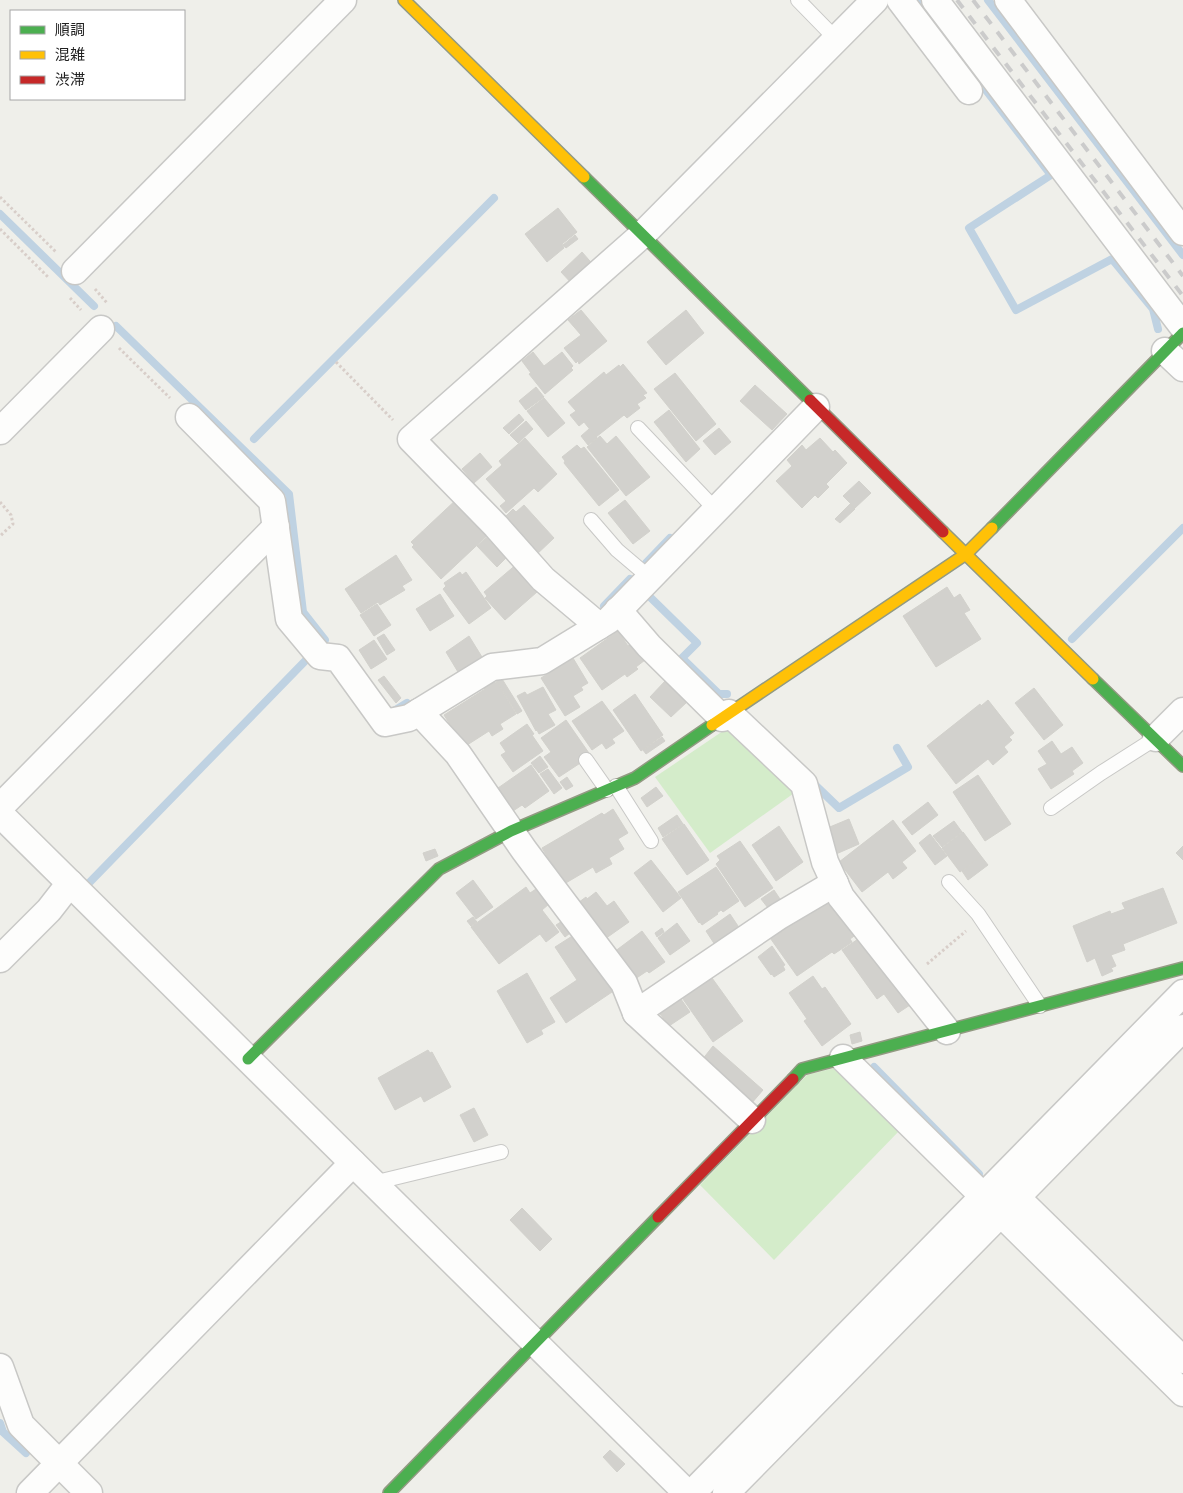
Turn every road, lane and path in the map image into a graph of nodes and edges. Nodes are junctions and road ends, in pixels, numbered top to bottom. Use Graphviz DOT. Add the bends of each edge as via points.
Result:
graph roads {
  1 [pos="343,0"];
  2 [pos="798,0"];
  3 [pos="875,0"];
  4 [pos="900,0"];
  5 [pos="935,0"];
  6 [pos="406,1"];
  7 [pos="1019,4"];
  8 [pos="836,40"];
  9 [pos="969,91"];
  10 [pos="1183,232"];
  11 [pos="642,235"];
  12 [pos="75,271"];
  13 [pos="1183,327"];
  14 [pos="101,329"];
  15 [pos="1177,351"];
  16 [pos="336,362"];
  17 [pos="816,407"];
  18 [pos="189,417"];
  19 [pos="638,428"];
  20 [pos="0,431"];
  21 [pos="411,439"];
  22 [pos="0,502"];
  23 [pos="716,510"];
  24 [pos="591,520"];
  25 [pos="276,527"];
  26 [pos="0,536"];
  27 [pos="966,554"];
  28 [pos="650,578"];
  29 [pos="609,618"];
  30 [pos="1183,711"];
  31 [pos="419,712"];
  32 [pos="726,716"];
  33 [pos="1156,738"];
  34 [pos="586,760"];
  35 [pos="1183,766"];
  36 [pos="611,788"];
  37 [pos="0,807"];
  38 [pos="1051,808"];
  39 [pos="0,814"];
  40 [pos="511,831"];
  41 [pos="651,841"];
  42 [pos="949,882"];
  43 [pos="70,883"];
  44 [pos="835,883"];
  45 [pos="981,919"];
  46 [pos="0,959"];
  47 [pos="1183,968"];
  48 [pos="908,981"];
  49 [pos="1183,992"];
  50 [pos="1040,1006"];
  51 [pos="636,1013"];
  52 [pos="1183,1028"];
  53 [pos="947,1031"];
  54 [pos="248,1058"];
  55 [pos="844,1058"];
  56 [pos="752,1120"];
  57 [pos="501,1152"];
  58 [pos="353,1163"];
  59 [pos="373,1183"];
  60 [pos="1001,1197"];
  61 [pos="536,1344"];
  62 [pos="1183,1360"];
  63 [pos="0,1367"];
  64 [pos="1183,1393"];
  65 [pos="47,1483"];
  66 [pos="89,1493"];
  67 [pos="389,1493"];
  68 [pos="687,1493"];
  69 [pos="692,1493"];
  70 [pos="726,1493"];
  1 -- 12 [label="street"];
  2 -- 8 [label="lane"];
  3 -- 8 [label="street"];
  4 -- 9 [label="street"];
  5 -- 13 [label="street"];
  6 -- 11 [label="street"];
  7 -- 10 [label="street"];
  8 -- 11 [label="street"];
  11 -- 17 [label="street"];
  11 -- 21 [label="street"];
  14 -- 20 [label="street"];
  15 -- 27 [label="street"];
  16 -- 21 [label="path"];
  17 -- 23 [label="street"];
  17 -- 27 [label="street"];
  18 -- 25 [label="street" via="272,501"];
  19 -- 23 [label="lane"];
  21 -- 29 [label="street" via="543,579"];
  22 -- 26 [label="path" via="11,514 13,524"];
  23 -- 28 [label="street"];
  24 -- 28 [label="lane" via="617,550"];
  25 -- 31 [label="street" via="288,619 320,656 338,658 385,723 409,718"];
  25 -- 37 [label="street"];
  27 -- 32 [label="street"];
  27 -- 33 [label="street"];
  28 -- 29 [label="street"];
  29 -- 31 [label="street" via="542,662 492,667"];
  29 -- 32 [label="street" via="648,646"];
  30 -- 33 [label="street"];
  31 -- 40 [label="street" via="458,754"];
  32 -- 36 [label="street" via="635,778"];
  32 -- 44 [label="street" via="804,784 825,862"];
  33 -- 35 [label="street"];
  33 -- 38 [label="lane"];
  34 -- 36 [label="lane"];
  36 -- 40 [label="street"];
  36 -- 41 [label="lane"];
  39 -- 43 [label="street"];
  40 -- 51 [label="street" via="624,982"];
  40 -- 54 [label="street" via="439,869"];
  42 -- 45 [label="lane"];
  43 -- 46 [label="street" via="49,910"];
  43 -- 54 [label="street"];
  44 -- 48 [label="street" via="841,897"];
  44 -- 51 [label="street" via="778,916"];
  45 -- 48 [label="path"];
  45 -- 50 [label="lane"];
  47 -- 50 [label="street"];
  48 -- 53 [label="street"];
  49 -- 60 [label="street"];
  50 -- 53 [label="street"];
  51 -- 56 [label="street"];
  52 -- 60 [label="street"];
  53 -- 55 [label="street"];
  54 -- 58 [label="street"];
  55 -- 56 [label="street" via="802,1069"];
  55 -- 60 [label="street"];
  56 -- 61 [label="street"];
  57 -- 59 [label="lane"];
  58 -- 59 [label="street"];
  58 -- 65 [label="street"];
  59 -- 61 [label="street"];
  60 -- 62 [label="street"];
  60 -- 64 [label="street"];
  60 -- 69 [label="street"];
  60 -- 70 [label="street"];
  61 -- 67 [label="street"];
  61 -- 68 [label="street"];
  63 -- 65 [label="street"];
  65 -- 66 [label="street"];
}
